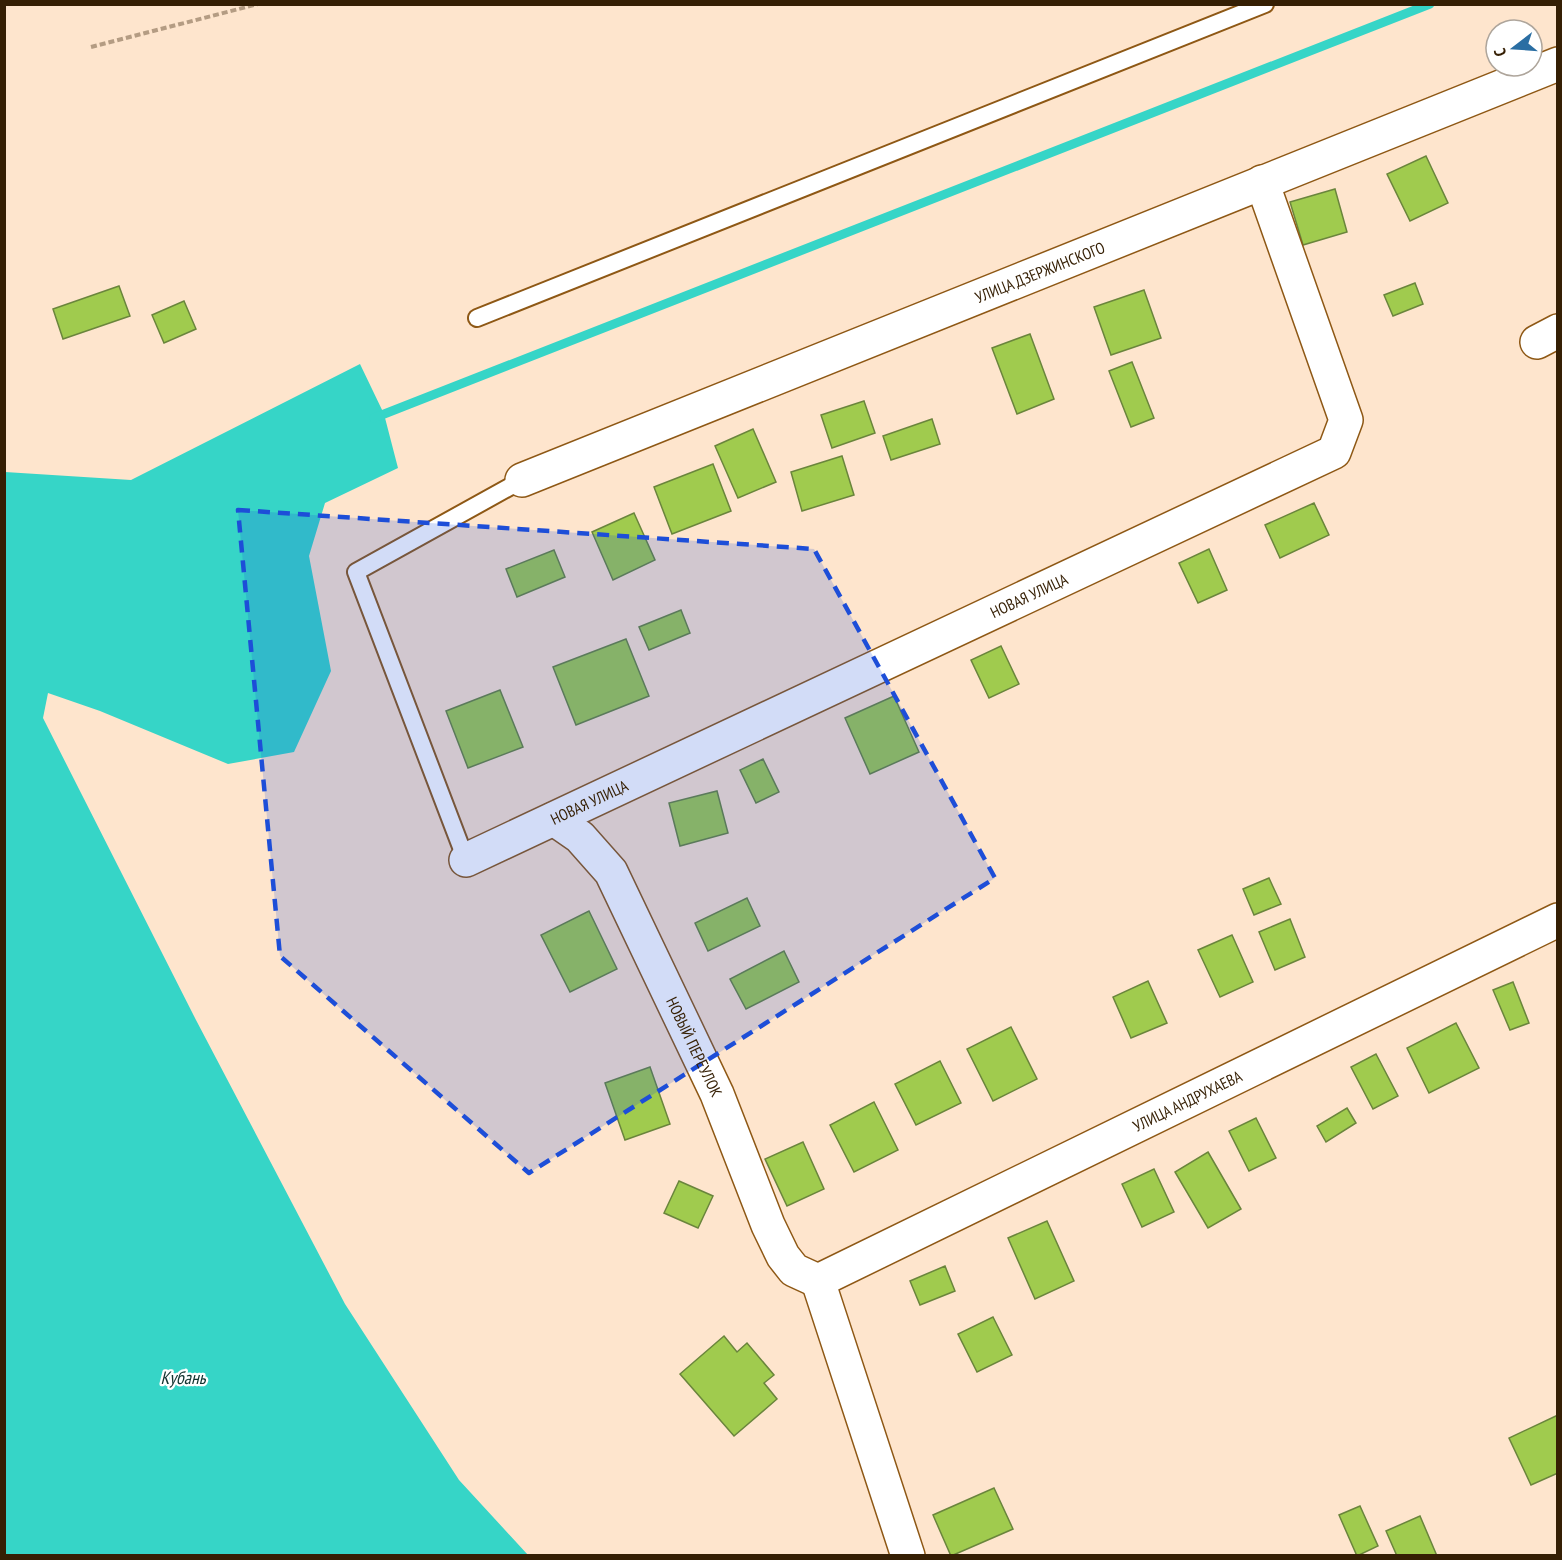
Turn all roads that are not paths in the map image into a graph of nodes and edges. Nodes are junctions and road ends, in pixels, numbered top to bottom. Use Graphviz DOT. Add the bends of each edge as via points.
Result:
graph roads {
  1 [pos="1265,4"];
  2 [pos="1557,64"];
  3 [pos="1262,182"];
  4 [pos="477,318"];
  5 [pos="522,480"];
  6 [pos="554,819"];
  7 [pos="466,860"];
  8 [pos="1557,920"];
  9 [pos="818,1281"];
  10 [pos="908,1556"];
  1 -- 4 [label="lane"];
  2 -- 3 [label="street, УЛИЦА ДЗЕРЖИНСКОГО"];
  3 -- 5 [label="street, УЛИЦА ДЗЕРЖИНСКОГО"];
  3 -- 6 [label="street, НОВАЯ УЛИЦА" via="1346,420 1334,452"];
  5 -- 7 [label="lane" via="356,572"];
  6 -- 7 [label="street, НОВАЯ УЛИЦА"];
  6 -- 9 [label="street, НОВЫЙ ПЕРЕУЛОК" via="580,837 611,872 717,1094 783,1256 794,1270"];
  8 -- 9 [label="street, УЛИЦА АНДРУХАЕВА"];
  9 -- 10 [label="street"];
}
